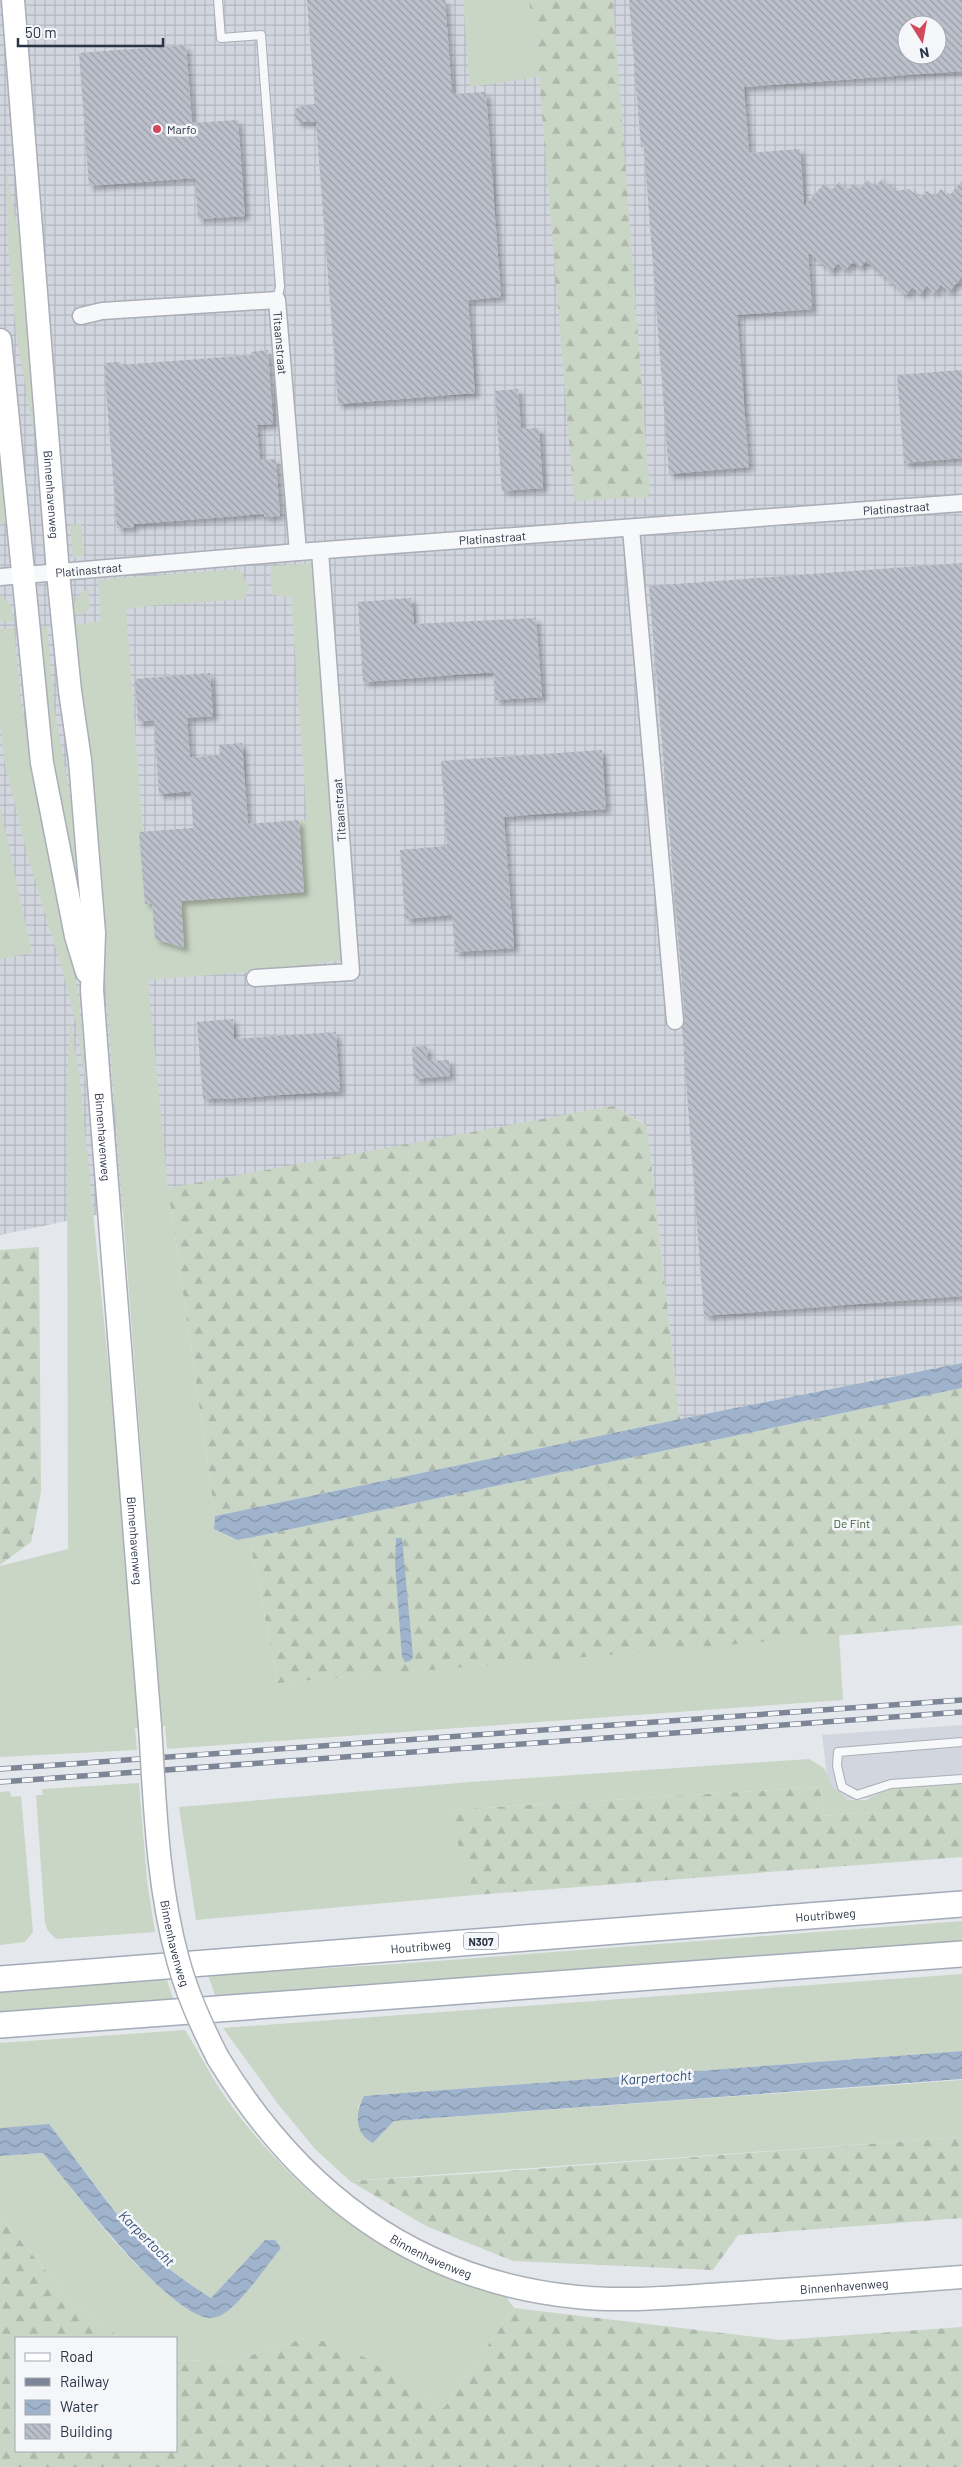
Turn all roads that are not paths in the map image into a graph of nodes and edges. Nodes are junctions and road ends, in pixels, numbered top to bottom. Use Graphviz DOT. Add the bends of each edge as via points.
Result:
graph roads {
  1 [pos="13,0"];
  2 [pos="218,0"];
  3 [pos="277,300"];
  4 [pos="81,316"];
  5 [pos="0,340"];
  6 [pos="962,503"];
  7 [pos="631,529"];
  8 [pos="320,550"];
  9 [pos="298,552"];
  10 [pos="58,573"];
  11 [pos="22,576"];
  12 [pos="0,577"];
  13 [pos="255,978"];
  14 [pos="92,990"];
  15 [pos="675,1021"];
  16 [pos="962,1742"];
  17 [pos="962,1779"];
  18 [pos="962,1904"];
  19 [pos="962,1954"];
  20 [pos="0,1978"];
  21 [pos="0,2025"];
  22 [pos="962,2277"];
  1 -- 10 [label="main road, Binnenhavenweg"];
  2 -- 3 [label="lane" via="221,38 261,35 280,287"];
  3 -- 4 [label="street, Titaanstraat"];
  3 -- 9 [label="street, Titaanstraat"];
  5 -- 11 [label="main road, Binnenhavenweg"];
  6 -- 7 [label="street, Platinastraat"];
  7 -- 8 [label="street, Platinastraat"];
  7 -- 15 [label="street"];
  8 -- 9 [label="street, Platinastraat"];
  8 -- 13 [label="street, Titaanstraat" via="351,972"];
  9 -- 10 [label="street, Platinastraat"];
  10 -- 11 [label="street, Platinastraat"];
  10 -- 14 [label="main road, Binnenhavenweg" via="80,760 94,933"];
  11 -- 12 [label="street, Platinastraat"];
  11 -- 14 [label="main road, Binnenhavenweg" via="47,793 76,936"];
  14 -- 22 [label="main road, Binnenhavenweg, bridge" via="159,1846 173,1939 182,1975 218,2058 247,2104 269,2133 327,2191 358,2215 427,2256 480,2277 545,2292 615,2299 785,2291"];
  16 -- 17 [label="lane" via="838,1752 837,1766 842,1787 857,1795 890,1784"];
  18 -- 20 [label="main road, Houtribweg / N307"];
  19 -- 21 [label="main road"];
}
